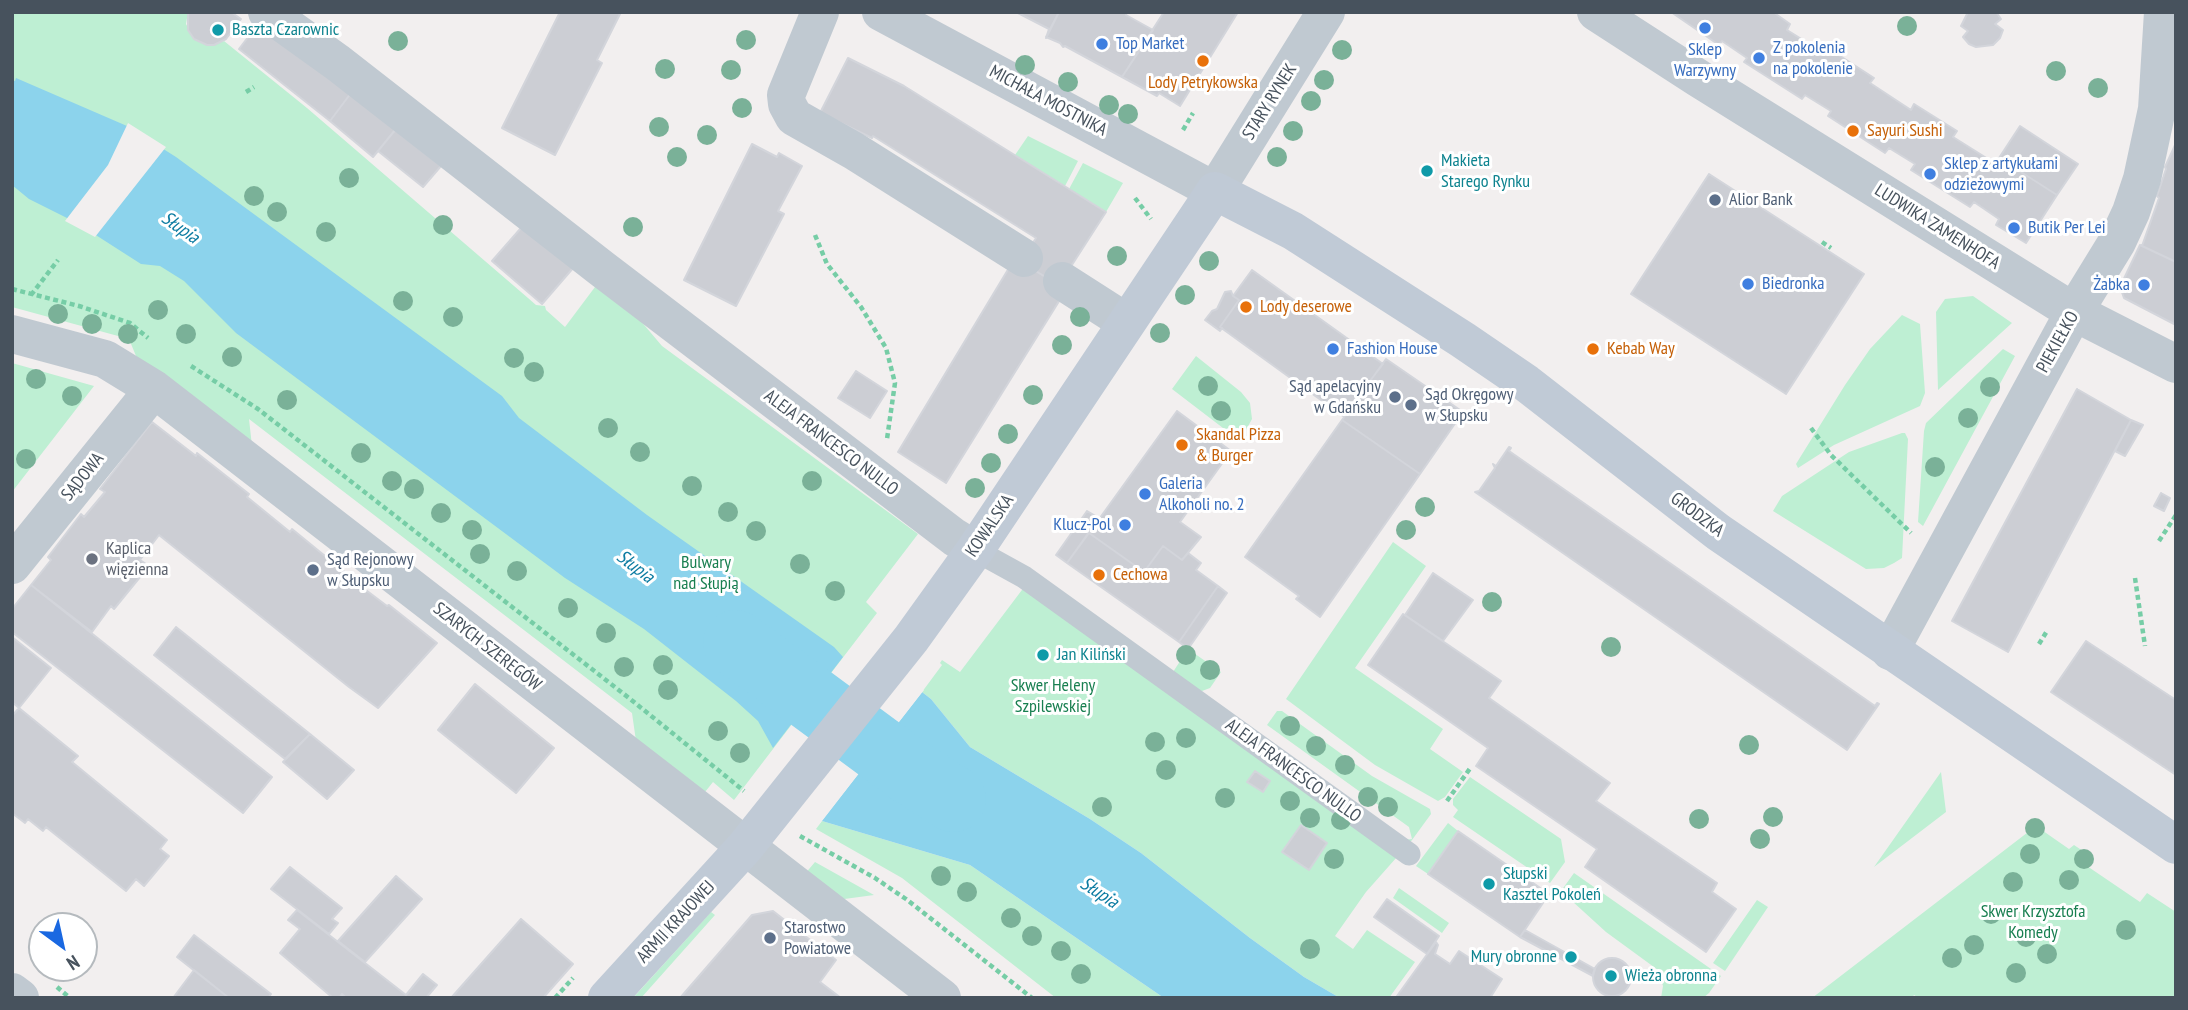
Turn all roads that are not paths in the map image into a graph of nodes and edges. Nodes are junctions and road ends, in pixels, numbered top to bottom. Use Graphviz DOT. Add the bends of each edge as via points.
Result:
graph roads {
  1 [pos="267,12"];
  2 [pos="820,12"];
  3 [pos="1326,12"];
  4 [pos="1596,12"];
  5 [pos="2163,12"];
  6 [pos="895,15"];
  7 [pos="1215,191"];
  8 [pos="1024,258"];
  9 [pos="1062,281"];
  10 [pos="2074,312"];
  11 [pos="19,319"];
  12 [pos="1126,322"];
  13 [pos="2176,364"];
  14 [pos="154,389"];
  15 [pos="975,550"];
  16 [pos="12,565"];
  17 [pos="1890,651"];
  18 [pos="2176,845"];
  19 [pos="745,847"];
  20 [pos="1409,854"];
  21 [pos="12,992"];
  22 [pos="20,998"];
  23 [pos="607,998"];
  24 [pos="942,998"];
  1 -- 15 [label="street, ALEJA FRANCESCO NULLO"];
  2 -- 8 [label="street" via="786,95 794,117"];
  3 -- 7 [label="street, STARY RYNEK"];
  4 -- 10 [label="street, LUDWIKA ZAMENHOFA"];
  5 -- 10 [label="street, PIEKIEŁKO" via="2157,109 2141,179 2117,243"];
  6 -- 7 [label="street, MICHAŁA MOSTNIKA"];
  7 -- 12 [label="street, KOWALSKA"];
  7 -- 17 [label="street, GRODZKA" via="1293,231 1526,383 1718,532"];
  9 -- 12 [label="street"];
  10 -- 13 [label="street, LUDWIKA ZAMENHOFA"];
  10 -- 17 [label="street, PIEKIEŁKO"];
  11 -- 14 [label="street, SZARYCH SZEREGÓW" via="105,359"];
  12 -- 15 [label="street, KOWALSKA"];
  14 -- 16 [label="street, SĄDOWA"];
  14 -- 19 [label="street, SZARYCH SZEREGÓW"];
  15 -- 19 [label="street, KOWALSKA" via="911,639 766,799"];
  15 -- 20 [label="lane, ALEJA FRANCESCO NULLO" via="1024,577"];
  17 -- 18 [label="street, GRODZKA"];
  19 -- 23 [label="street, ARMII KRAJOWEJ"];
  19 -- 24 [label="street, SZARYCH SZEREGÓW"];
  21 -- 22 [label="street"];
}
